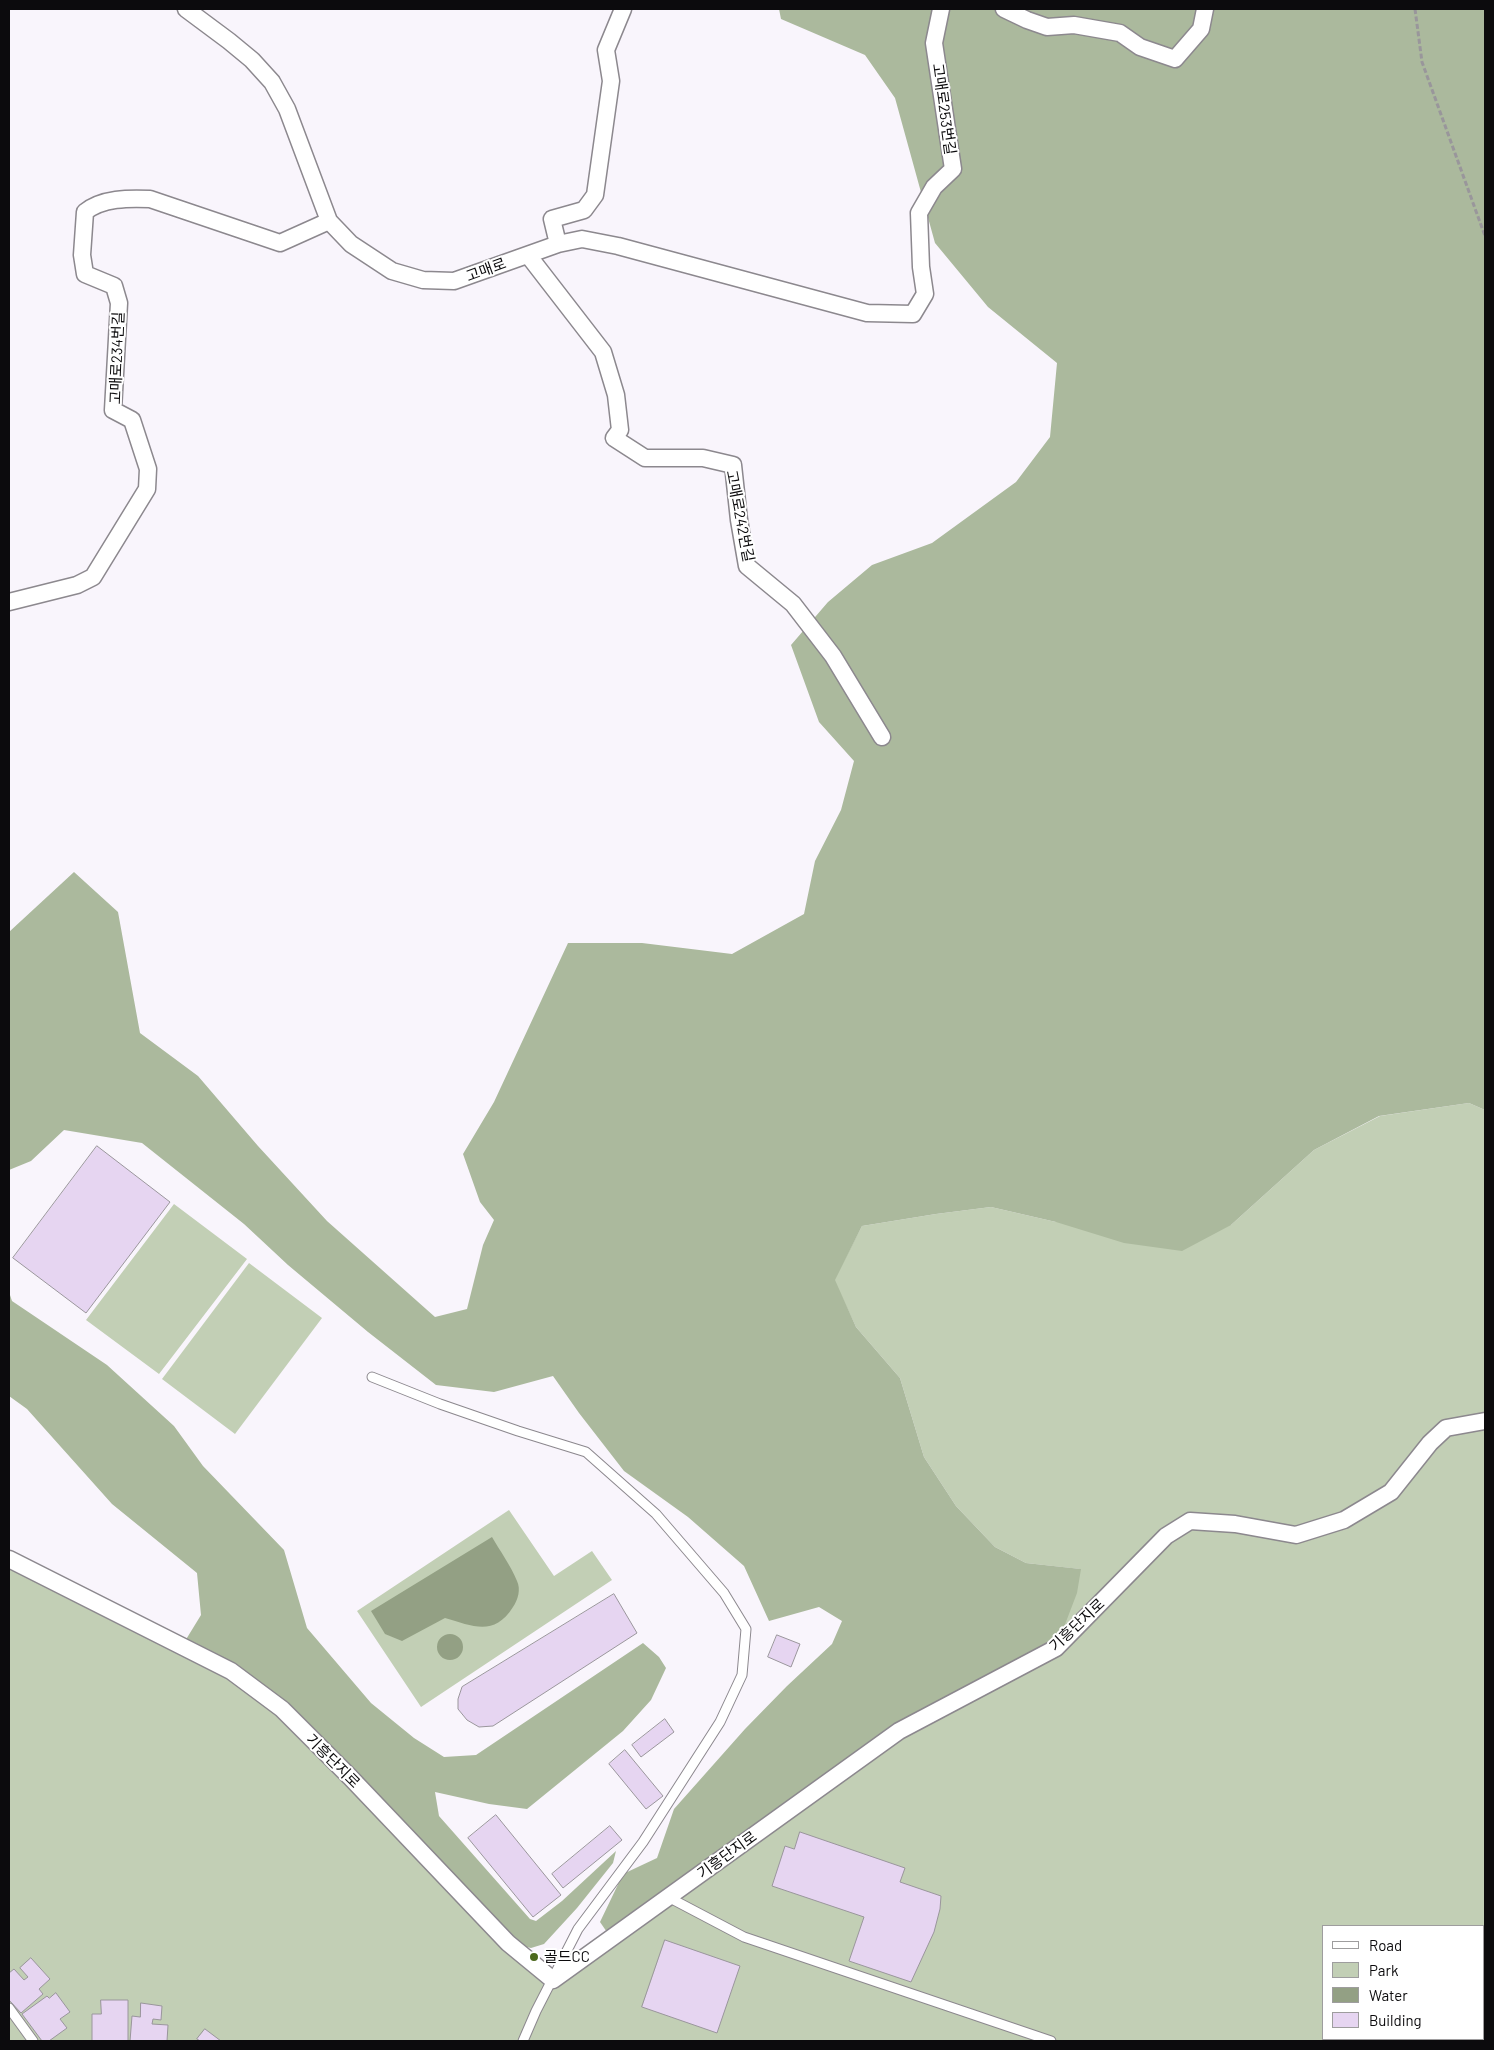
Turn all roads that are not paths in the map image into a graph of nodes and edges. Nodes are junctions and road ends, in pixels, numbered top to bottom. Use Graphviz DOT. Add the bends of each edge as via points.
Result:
graph roads {
  1 [pos="186,9"];
  2 [pos="623,9"];
  3 [pos="941,9"];
  4 [pos="1004,9"];
  5 [pos="1205,9"];
  6 [pos="329,221"];
  7 [pos="558,244"];
  8 [pos="528,255"];
  9 [pos="913,314"];
  10 [pos="9,602"];
  11 [pos="882,737"];
  12 [pos="372,1377"];
  13 [pos="1485,1421"];
  14 [pos="9,1559"];
  15 [pos="668,1897"];
  16 [pos="553,1980"];
  17 [pos="9,2008"];
  18 [pos="33,2041"];
  19 [pos="523,2041"];
  20 [pos="1051,2041"];
  1 -- 6 [label="street, 고매로" via="252,60 272,82 287,108"];
  2 -- 7 [label="street" via="606,50 610,81 595,195 584,210 552,218"];
  3 -- 9 [label="street, 고매로253번길" via="934,43 953,169 934,187 920,213 924,294"];
  4 -- 5 [label="street" via="1047,27 1074,26 1120,33 1140,47 1175,59 1201,29"];
  6 -- 8 [label="street, 고매로" via="351,244 392,270 423,280 454,281"];
  6 -- 10 [label="street, 고매로234번길" via="280,243 150,199 128,198 94,205 85,212 82,254 85,274 114,286 119,303 113,410 132,420 148,469 147,489 93,576 77,585"];
  7 -- 8 [label="street, 고매로"];
  7 -- 9 [label="street, 고매로" via="582,239 609,244 867,313"];
  8 -- 11 [label="street, 고매로242번길" via="603,352 616,394 620,430 614,438 645,458 703,458 733,465 747,566 794,604 833,656"];
  12 -- 16 [label="lane" via="466,1413 586,1452 656,1514 724,1593 746,1629 742,1675 720,1722 643,1842 578,1929"];
  13 -- 15 [label="street, 기흥단지로" via="1446,1428 1430,1442 1391,1492 1344,1520 1296,1535 1235,1524 1190,1521 1166,1536 1056,1648 899,1731"];
  14 -- 16 [label="street, 기흥단지로" via="231,1670 282,1709 508,1943"];
  15 -- 16 [label="street, 기흥단지로"];
  15 -- 20 [label="lane" via="744,1937"];
  16 -- 19 [label="lane"];
  17 -- 18 [label="lane"];
}
